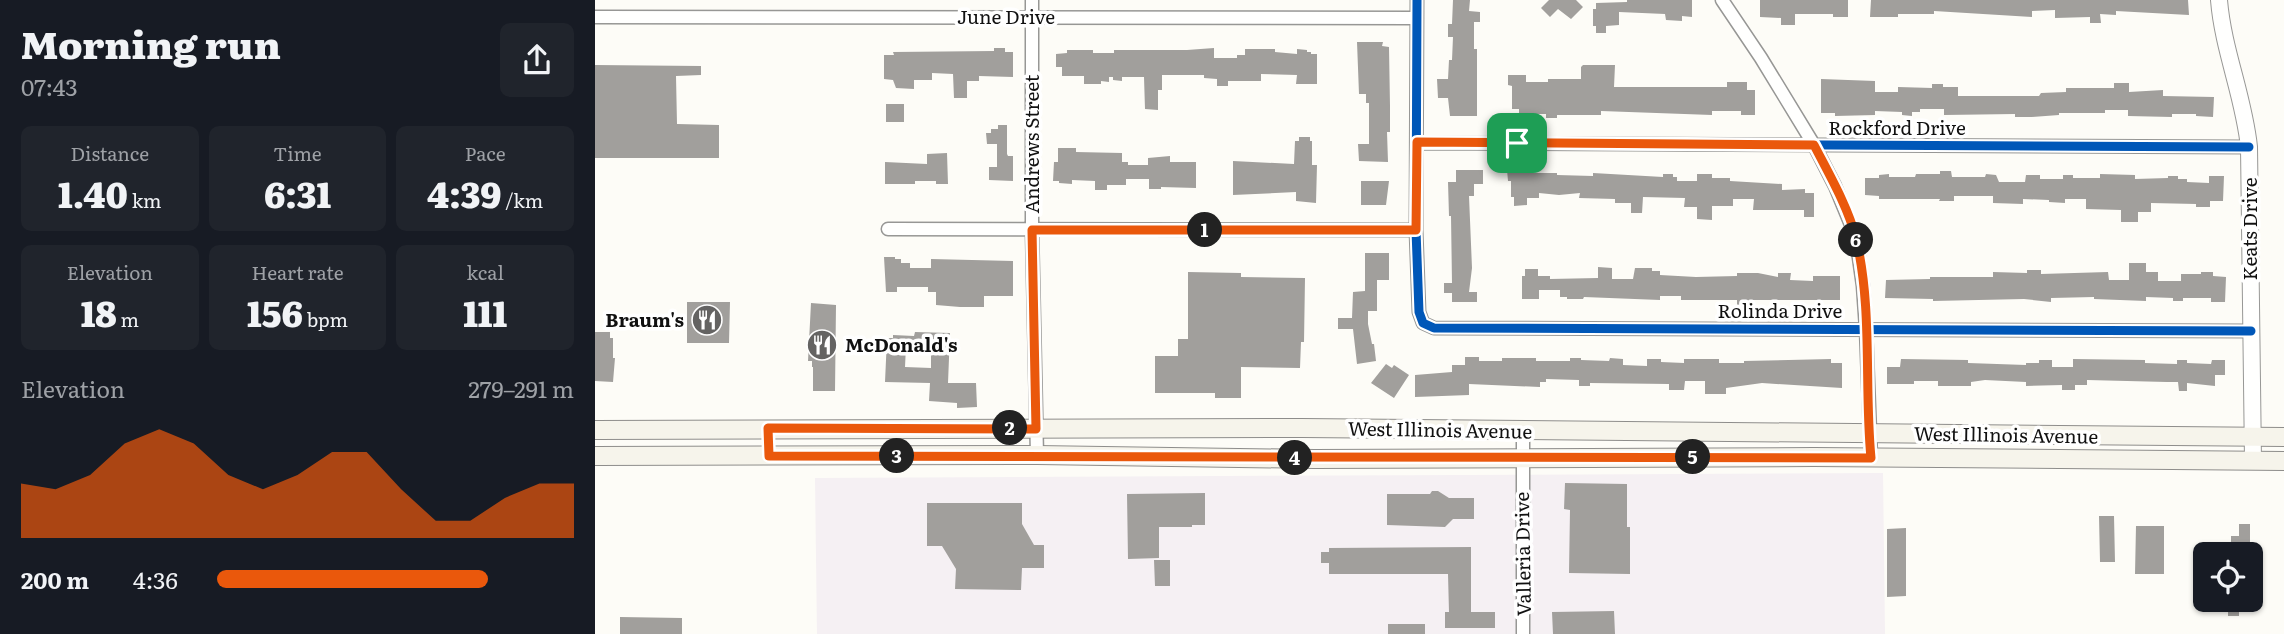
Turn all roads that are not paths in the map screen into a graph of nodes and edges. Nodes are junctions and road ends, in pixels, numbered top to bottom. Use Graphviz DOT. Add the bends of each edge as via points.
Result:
graph roads {
  1 [pos="1032,0"];
  2 [pos="1417,0"];
  3 [pos="1722,0"];
  4 [pos="2219,0"];
  5 [pos="595,17"];
  6 [pos="1032,17"];
  7 [pos="1417,18"];
  8 [pos="1417,142"];
  9 [pos="1814,145"];
  10 [pos="2249,147"];
  11 [pos="888,229"];
  12 [pos="1032,230"];
  13 [pos="1416,230"];
  14 [pos="1866,329"];
  15 [pos="2251,331"];
  16 [pos="768,428"];
  17 [pos="1036,429"];
  18 [pos="1095,429"];
  19 [pos="1314,429"];
  20 [pos="595,430"];
  21 [pos="1523,432"];
  22 [pos="1691,432"];
  23 [pos="1869,434"];
  24 [pos="2252,437"];
  25 [pos="2284,438"];
  26 [pos="595,456"];
  27 [pos="769,456"];
  28 [pos="1037,456"];
  29 [pos="1095,456"];
  30 [pos="1691,457"];
  31 [pos="1521,458"];
  32 [pos="1871,458"];
  33 [pos="1314,459"];
  34 [pos="2253,461"];
  35 [pos="2284,461"];
  36 [pos="1523,634"];
  1 -- 6 [label="street, Andrews Street"];
  2 -- 7 [label="street"];
  3 -- 9 [label="street"];
  4 -- 10 [label="street, Keats Drive"];
  5 -- 6 [label="street, June Drive"];
  6 -- 7 [label="street, June Drive"];
  6 -- 12 [label="street, Andrews Street"];
  7 -- 8 [label="street"];
  8 -- 9 [label="street, Rockford Drive"];
  8 -- 13 [label="street"];
  9 -- 10 [label="street, Rockford Drive"];
  9 -- 14 [label="street" via="1856,237"];
  10 -- 15 [label="street, Keats Drive"];
  11 -- 12 [label="street"];
  12 -- 13 [label="street"];
  12 -- 17 [label="street, Andrews Street"];
  13 -- 14 [label="street, Rolinda Drive" via="1419,312 1423,323 1434,328"];
  14 -- 15 [label="street, Rolinda Drive"];
  14 -- 23 [label="street"];
  15 -- 24 [label="street, Keats Drive"];
  16 -- 17 [label="main road, West Illinois Avenue"];
  16 -- 20 [label="main road, West Illinois Avenue"];
  16 -- 27 [label="main road"];
  17 -- 18 [label="main road, West Illinois Avenue"];
  17 -- 28 [label="street, Andrews Street"];
  18 -- 19 [label="main road, West Illinois Avenue"];
  18 -- 29 [label="main road"];
  19 -- 21 [label="main road, West Illinois Avenue"];
  19 -- 33 [label="main road"];
  21 -- 22 [label="main road, West Illinois Avenue"];
  21 -- 31 [label="street, Valleria Drive"];
  22 -- 23 [label="main road, West Illinois Avenue"];
  22 -- 30 [label="main road"];
  23 -- 24 [label="main road, West Illinois Avenue"];
  23 -- 32 [label="street"];
  24 -- 25 [label="main road, West Illinois Avenue"];
  24 -- 34 [label="street, Keats Drive"];
  26 -- 27 [label="main road, West Illinois Avenue"];
  27 -- 28 [label="main road, West Illinois Avenue"];
  28 -- 29 [label="main road, West Illinois Avenue"];
  29 -- 33 [label="main road, West Illinois Avenue"];
  30 -- 31 [label="main road, West Illinois Avenue"];
  30 -- 32 [label="main road, West Illinois Avenue"];
  31 -- 33 [label="main road, West Illinois Avenue"];
  31 -- 36 [label="street, Valleria Drive"];
  32 -- 34 [label="main road, West Illinois Avenue"];
  34 -- 35 [label="main road, West Illinois Avenue"];
}
